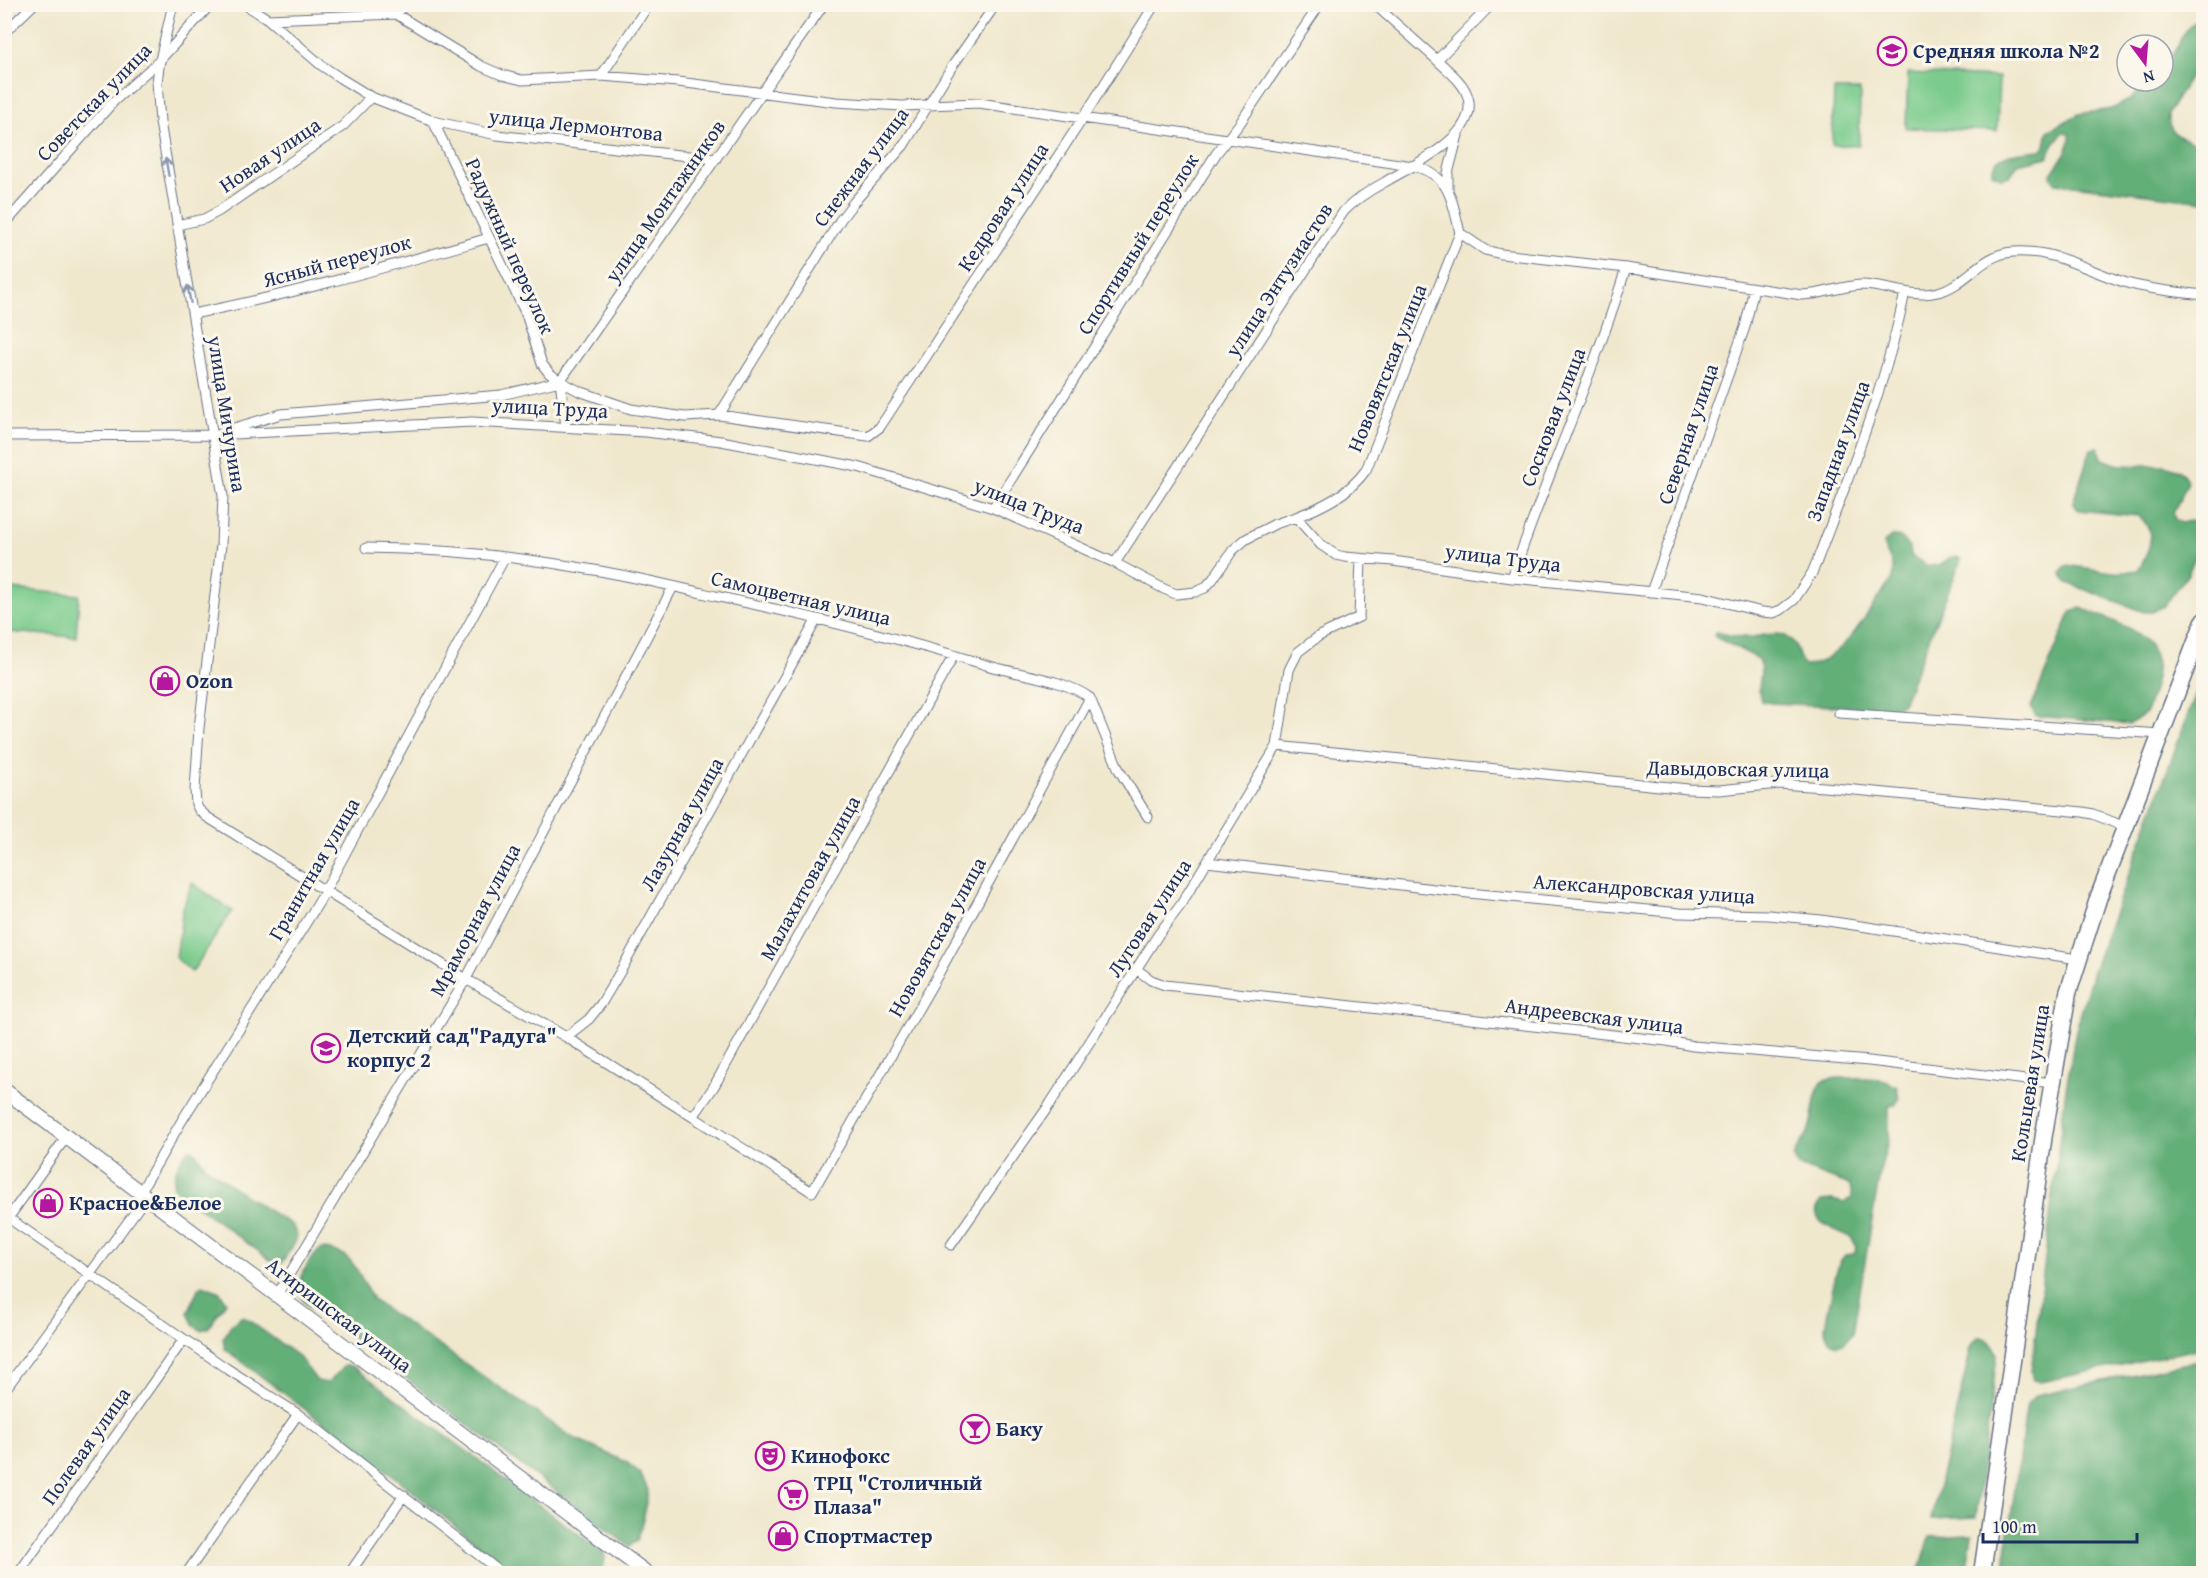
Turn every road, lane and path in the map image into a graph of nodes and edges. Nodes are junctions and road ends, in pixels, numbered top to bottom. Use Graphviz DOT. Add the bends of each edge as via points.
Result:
graph roads {
  1 [pos="34,4"];
  2 [pos="173,4"];
  3 [pos="211,4"];
  4 [pos="244,4"];
  5 [pos="405,4"];
  6 [pos="649,4"];
  7 [pos="824,4"];
  8 [pos="996,4"];
  9 [pos="1155,4"];
  10 [pos="1320,4"];
  11 [pos="1374,4"];
  12 [pos="1492,4"];
  13 [pos="396,14"];
  14 [pos="268,20"];
  15 [pos="4,33"];
  16 [pos="160,60"];
  17 [pos="1437,60"];
  18 [pos="601,76"];
  19 [pos="764,92"];
  20 [pos="371,97"];
  21 [pos="928,106"];
  22 [pos="1083,118"];
  23 [pos="433,121"];
  24 [pos="1461,128"];
  25 [pos="1228,139"];
  26 [pos="717,159"];
  27 [pos="1413,166"];
  28 [pos="1449,192"];
  29 [pos="4,225"];
  30 [pos="177,225"];
  31 [pos="1460,233"];
  32 [pos="489,238"];
  33 [pos="1626,268"];
  34 [pos="1754,288"];
  35 [pos="1905,292"];
  36 [pos="2204,295"];
  37 [pos="193,314"];
  38 [pos="560,381"];
  39 [pos="719,415"];
  40 [pos="566,426"];
  41 [pos="880,427"];
  42 [pos="212,435"];
  43 [pos="4,436"];
  44 [pos="993,508"];
  45 [pos="1296,517"];
  46 [pos="366,548"];
  47 [pos="505,557"];
  48 [pos="1361,559"];
  49 [pos="1116,562"];
  50 [pos="1512,578"];
  51 [pos="673,586"];
  52 [pos="1651,592"];
  53 [pos="1781,610"];
  54 [pos="817,619"];
  55 [pos="2204,621"];
  56 [pos="954,655"];
  57 [pos="1090,699"];
  58 [pos="1839,713"];
  59 [pos="2161,734"];
  60 [pos="1277,746"];
  61 [pos="1148,817"];
  62 [pos="2125,826"];
  63 [pos="1207,862"];
  64 [pos="325,892"];
  65 [pos="2078,959"];
  66 [pos="1137,969"];
  67 [pos="466,979"];
  68 [pos="566,1037"];
  69 [pos="2052,1083"];
  70 [pos="4,1090"];
  71 [pos="693,1117"];
  72 [pos="67,1136"];
  73 [pos="144,1194"];
  74 [pos="6,1219"];
  75 [pos="951,1245"];
  76 [pos="90,1275"];
  77 [pos="277,1295"];
  78 [pos="184,1339"];
  79 [pos="4,1391"];
  80 [pos="298,1414"];
  81 [pos="404,1495"];
  82 [pos="18,1574"];
  83 [pos="186,1574"];
  84 [pos="349,1574"];
  85 [pos="503,1574"];
  86 [pos="648,1574"];
  87 [pos="1982,1574"];
  1 -- 15 [label="street"];
  2 -- 16 [label="street, улица Мичурина"];
  3 -- 16 [label="street, Советская улица"];
  4 -- 14 [label="street, улица Лермонтова"];
  5 -- 13 [label="street"];
  6 -- 18 [label="street"];
  7 -- 19 [label="street, улица Монтажников"];
  8 -- 21 [label="street, Снежная улица"];
  9 -- 22 [label="street, Кедровая улица"];
  10 -- 25 [label="street, Спортивный переулок"];
  11 -- 17 [label="street"];
  12 -- 17 [label="street"];
  13 -- 14 [label="street"];
  13 -- 18 [label="street" via="502,75 540,81"];
  14 -- 20 [label="street, улица Лермонтова" via="321,65"];
  16 -- 29 [label="street, Советская улица" via="114,101"];
  30 -- 16 [label="street, улица Мичурина, one-way" via="159,111"];
  17 -- 24 [label="street" via="1466,91 1468,108"];
  18 -- 19 [label="street"];
  19 -- 21 [label="street" via="836,102"];
  19 -- 26 [label="street, улица Монтажников"];
  20 -- 23 [label="street, улица Лермонтова"];
  20 -- 30 [label="street, Новая улица" via="343,126 219,211"];
  21 -- 22 [label="street" via="979,104"];
  21 -- 39 [label="street, Снежная улица" via="904,145 841,219"];
  22 -- 25 [label="street"];
  22 -- 41 [label="street, Кедровая улица"];
  23 -- 26 [label="street, улица Лермонтова" via="497,135"];
  23 -- 32 [label="street, Радужный переулок"];
  24 -- 27 [label="street, улица Энтузиастов" via="1443,148"];
  24 -- 28 [label="street" via="1448,173"];
  25 -- 27 [label="street"];
  25 -- 44 [label="street, Спортивный переулок"];
  26 -- 38 [label="street, улица Монтажников"];
  27 -- 28 [label="street" via="1440,177"];
  27 -- 49 [label="street, улица Энтузиастов" via="1363,195 1344,211"];
  28 -- 31 [label="street"];
  37 -- 30 [label="street, улица Мичурина, one-way"];
  31 -- 33 [label="street" via="1485,250 1500,254"];
  31 -- 45 [label="street, Нововятская улица" via="1366,470 1329,502"];
  32 -- 37 [label="street, Ясный переулок" via="256,302"];
  32 -- 38 [label="street, Радужный переулок" via="526,314 542,364"];
  33 -- 34 [label="street"];
  33 -- 50 [label="street, Сосновая улица"];
  34 -- 35 [label="street" via="1816,295 1861,285"];
  34 -- 52 [label="street, Северная улица" via="1745,327"];
  35 -- 36 [label="street" via="1929,294 1945,290 1997,254 2030,252 2080,264 2143,288"];
  35 -- 53 [label="street, Западная улица" via="1872,415 1817,561 1794,600"];
  37 -- 42 [label="street, улица Мичурина"];
  38 -- 39 [label="street, улица Труда" via="631,409 685,417"];
  38 -- 40 [label="street"];
  38 -- 42 [label="street, улица Труда" via="501,395 281,414"];
  39 -- 41 [label="street, улица Труда" via="868,436"];
  40 -- 42 [label="street, улица Труда" via="472,422"];
  40 -- 44 [label="street, улица Труда" via="781,450 858,466"];
  42 -- 43 [label="street, улица Труда"];
  42 -- 64 [label="street, улица Мичурина" via="224,512 199,728 195,798 199,810 207,817"];
  44 -- 49 [label="street, улица Труда"];
  45 -- 48 [label="street, улица Труда" via="1328,550"];
  45 -- 49 [label="street, улица Труда" via="1246,539 1233,550 1214,579 1195,592 1176,594"];
  46 -- 47 [label="street, Самоцветная улица"];
  47 -- 51 [label="street, Самоцветная улица"];
  47 -- 64 [label="street, Гранитная улица"];
  48 -- 50 [label="street, улица Труда"];
  48 -- 60 [label="street, Луговая улица" via="1359,617 1319,636 1298,652 1289,670"];
  50 -- 52 [label="street, улица Труда"];
  51 -- 54 [label="street, Самоцветная улица"];
  51 -- 67 [label="street, Мраморная улица"];
  52 -- 53 [label="street, улица Труда" via="1703,597 1762,612"];
  54 -- 56 [label="street, Самоцветная улица"];
  54 -- 68 [label="street, Лазурная улица" via="601,1004"];
  55 -- 59 [label="highway, Кольцевая улица"];
  56 -- 57 [label="street, Самоцветная улица" via="1081,691"];
  56 -- 71 [label="street, Малахитовая улица" via="719,1078"];
  57 -- 61 [label="street" via="1119,770"];
  57 -- 71 [label="street, Нововятская улица" via="935,981 812,1192"];
  58 -- 59 [label="street"];
  59 -- 62 [label="highway, Кольцевая улица"];
  60 -- 62 [label="street, Давыдовская улица" via="1688,789 1779,784 1824,787 2083,812"];
  60 -- 63 [label="street, Луговая улица"];
  62 -- 65 [label="highway, Кольцевая улица"];
  63 -- 65 [label="street, Александровская улица" via="1680,913 1821,920"];
  63 -- 66 [label="street, Луговая улица"];
  64 -- 67 [label="street"];
  64 -- 73 [label="street, Гранитная улица" via="181,1122"];
  65 -- 69 [label="highway, Кольцевая улица" via="2062,1019"];
  66 -- 69 [label="street, Андреевская улица" via="1165,985"];
  66 -- 75 [label="street, Луговая улица" via="1050,1104"];
  67 -- 68 [label="street"];
  67 -- 77 [label="street, Мраморная улица"];
  68 -- 71 [label="street"];
  69 -- 87 [label="highway, Кольцевая улица"];
  70 -- 72 [label="street, Агиришская улица"];
  72 -- 73 [label="street, Агиришская улица"];
  72 -- 74 [label="street"];
  73 -- 76 [label="street, Гранитная улица"];
  73 -- 77 [label="street, Агиришская улица"];
  74 -- 76 [label="street"];
  76 -- 78 [label="street"];
  76 -- 79 [label="street, Гранитная улица"];
  77 -- 86 [label="street, Агиришская улица"];
  78 -- 80 [label="street"];
  78 -- 82 [label="street, Полевая улица"];
  80 -- 81 [label="street"];
  80 -- 83 [label="street"];
  81 -- 84 [label="street"];
  81 -- 85 [label="street"];
}
